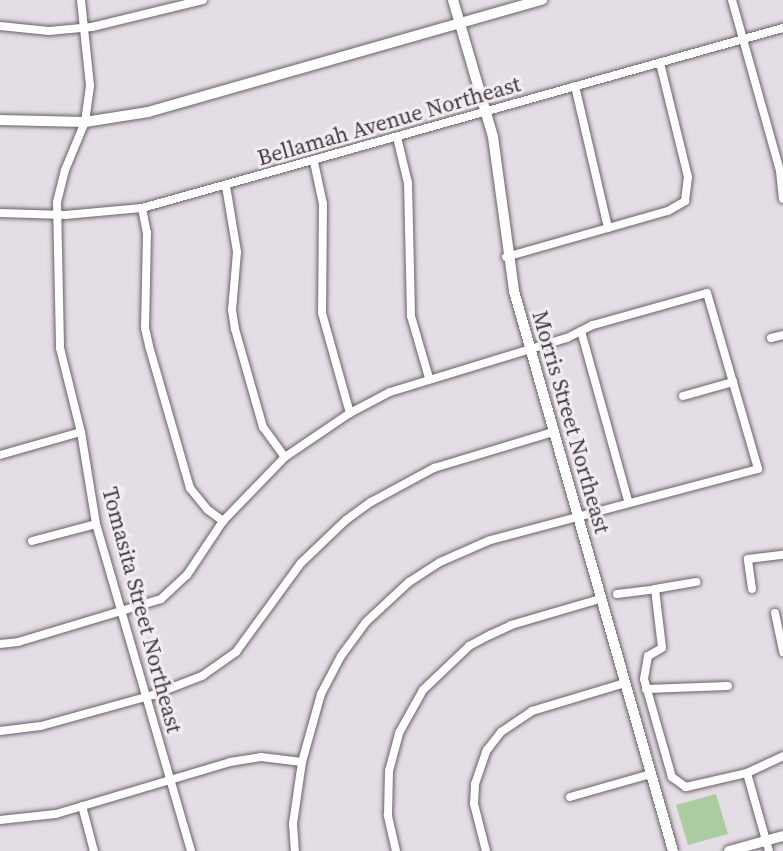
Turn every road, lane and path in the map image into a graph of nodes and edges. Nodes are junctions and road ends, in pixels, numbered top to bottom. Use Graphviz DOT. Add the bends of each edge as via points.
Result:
graph roads {
  1 [pos="81,0"];
  2 [pos="203,0"];
  3 [pos="453,0"];
  4 [pos="542,0"];
  5 [pos="732,0"];
  6 [pos="177,4"];
  7 [pos="461,23"];
  8 [pos="0,26"];
  9 [pos="85,28"];
  10 [pos="783,28"];
  11 [pos="743,39"];
  12 [pos="660,63"];
  13 [pos="575,86"];
  14 [pos="486,112"];
  15 [pos="0,120"];
  16 [pos="85,122"];
  17 [pos="397,137"];
  18 [pos="314,162"];
  19 [pos="226,186"];
  20 [pos="783,199"];
  21 [pos="142,208"];
  22 [pos="0,213"];
  23 [pos="57,216"];
  24 [pos="608,228"];
  25 [pos="506,257"];
  26 [pos="581,331"];
  27 [pos="783,335"];
  28 [pos="771,338"];
  29 [pos="530,348"];
  30 [pos="429,378"];
  31 [pos="733,382"];
  32 [pos="683,396"];
  33 [pos="350,413"];
  34 [pos="81,432"];
  35 [pos="553,432"];
  36 [pos="0,455"];
  37 [pos="285,457"];
  38 [pos="628,501"];
  39 [pos="577,516"];
  40 [pos="223,521"];
  41 [pos="96,524"];
  42 [pos="32,541"];
  43 [pos="783,555"];
  44 [pos="696,582"];
  45 [pos="655,589"];
  46 [pos="752,589"];
  47 [pos="617,594"];
  48 [pos="600,599"];
  49 [pos="122,612"];
  50 [pos="775,613"];
  51 [pos="781,640"];
  52 [pos="0,644"];
  53 [pos="783,652"];
  54 [pos="625,683"];
  55 [pos="728,686"];
  56 [pos="646,689"];
  57 [pos="145,697"];
  58 [pos="0,731"];
  59 [pos="783,756"];
  60 [pos="302,762"];
  61 [pos="747,773"];
  62 [pos="651,774"];
  63 [pos="171,780"];
  64 [pos="570,797"];
  65 [pos="82,806"];
  66 [pos="0,820"];
  67 [pos="783,836"];
  68 [pos="767,846"];
  69 [pos="94,851"];
  70 [pos="191,851"];
  71 [pos="295,851"];
  72 [pos="396,851"];
  73 [pos="486,851"];
  74 [pos="673,851"];
  75 [pos="729,851"];
  1 -- 9 [label="street, Tomasita Street Northeast"];
  2 -- 6 [label="street"];
  3 -- 7 [label="street, Morris Street Northeast"];
  4 -- 7 [label="street"];
  5 -- 11 [label="street"];
  6 -- 9 [label="street"];
  7 -- 14 [label="street, Morris Street Northeast"];
  7 -- 16 [label="street" via="148,112"];
  8 -- 9 [label="street"];
  9 -- 16 [label="street, Tomasita Street Northeast" via="90,86"];
  10 -- 11 [label="street, Bellamah Avenue Northeast"];
  11 -- 12 [label="street, Bellamah Avenue Northeast"];
  11 -- 20 [label="street"];
  12 -- 13 [label="street, Bellamah Avenue Northeast"];
  12 -- 24 [label="street" via="688,177 685,201"];
  13 -- 14 [label="street, Bellamah Avenue Northeast"];
  13 -- 24 [label="street"];
  14 -- 17 [label="street, Bellamah Avenue Northeast"];
  14 -- 25 [label="street, Morris Street Northeast" via="502,186"];
  15 -- 16 [label="street"];
  16 -- 23 [label="street, Tomasita Street Northeast" via="60,187"];
  17 -- 18 [label="street, Bellamah Avenue Northeast"];
  17 -- 30 [label="street" via="408,183 411,316"];
  18 -- 19 [label="street, Bellamah Avenue Northeast"];
  18 -- 33 [label="street" via="323,204 322,313"];
  19 -- 21 [label="street, Bellamah Avenue Northeast"];
  19 -- 37 [label="street" via="237,252 235,329 263,427"];
  21 -- 23 [label="street, Bellamah Avenue Northeast"];
  21 -- 40 [label="street" via="149,346 190,488"];
  22 -- 23 [label="street, Bellamah Avenue Northeast"];
  23 -- 34 [label="street, Tomasita Street Northeast" via="60,348"];
  24 -- 25 [label="street"];
  25 -- 29 [label="street, Morris Street Northeast"];
  26 -- 29 [label="street"];
  26 -- 31 [label="street" via="707,293"];
  26 -- 38 [label="street"];
  27 -- 28 [label="street"];
  29 -- 30 [label="street"];
  29 -- 35 [label="street, Morris Street Northeast"];
  30 -- 33 [label="street"];
  31 -- 32 [label="street"];
  31 -- 38 [label="street" via="758,469"];
  33 -- 37 [label="street"];
  34 -- 36 [label="street"];
  34 -- 41 [label="street, Tomasita Street Northeast"];
  35 -- 39 [label="street, Morris Street Northeast"];
  35 -- 57 [label="street" via="434,468 371,502 301,563 236,652 202,676"];
  37 -- 40 [label="street"];
  38 -- 39 [label="street"];
  39 -- 48 [label="street, Morris Street Northeast"];
  39 -- 60 [label="street" via="453,556 383,603 333,669 312,719"];
  40 -- 49 [label="street" via="177,587 148,605"];
  41 -- 42 [label="street"];
  41 -- 49 [label="street, Tomasita Street Northeast"];
  43 -- 46 [label="street" via="748,559"];
  44 -- 45 [label="street"];
  45 -- 47 [label="street"];
  45 -- 56 [label="street" via="662,648 648,656"];
  48 -- 54 [label="street, Morris Street Northeast"];
  48 -- 72 [label="street" via="511,625 469,646 423,690 393,751 387,791"];
  49 -- 52 [label="street"];
  49 -- 57 [label="street, Tomasita Street Northeast"];
  50 -- 51 [label="street"];
  51 -- 53 [label="street"];
  54 -- 62 [label="street, Morris Street Northeast"];
  54 -- 73 [label="street" via="532,711 501,732 487,750 475,784 474,804"];
  55 -- 56 [label="street"];
  56 -- 61 [label="street" via="672,777 686,787"];
  57 -- 58 [label="street" via="41,726"];
  57 -- 63 [label="street, Tomasita Street Northeast"];
  59 -- 61 [label="street"];
  60 -- 63 [label="street" via="261,757"];
  60 -- 71 [label="street" via="293,824"];
  61 -- 68 [label="street"];
  62 -- 64 [label="street"];
  62 -- 74 [label="street, Morris Street Northeast"];
  63 -- 65 [label="street"];
  63 -- 70 [label="street, Tomasita Street Northeast"];
  65 -- 66 [label="street" via="38,818"];
  65 -- 69 [label="street"];
  67 -- 68 [label="street"];
  68 -- 75 [label="street"];
}
